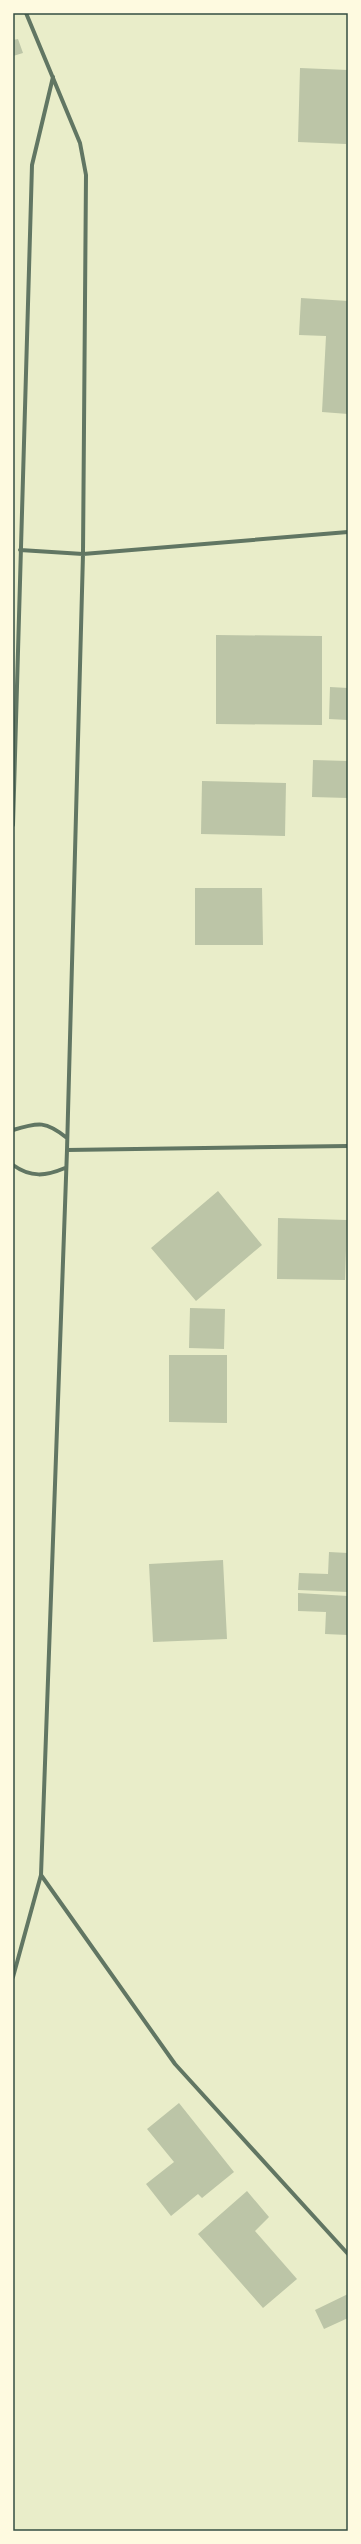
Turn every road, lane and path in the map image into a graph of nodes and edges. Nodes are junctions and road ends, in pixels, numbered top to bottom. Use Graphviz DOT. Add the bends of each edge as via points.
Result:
graph roads {
  1 [pos="26,13"];
  2 [pos="53,77"];
  3 [pos="348,532"];
  4 [pos="20,550"];
  5 [pos="83,554"];
  6 [pos="13,825"];
  7 [pos="13,1130"];
  8 [pos="67,1138"];
  9 [pos="348,1146"];
  10 [pos="67,1150"];
  11 [pos="13,1166"];
  12 [pos="65,1168"];
  13 [pos="41,1876"];
  14 [pos="13,1977"];
  15 [pos="348,2254"];
  1 -- 2 [label="street"];
  2 -- 4 [label="street" via="32,165"];
  2 -- 5 [label="street" via="80,143 86,175"];
  3 -- 5 [label="street"];
  4 -- 5 [label="street"];
  4 -- 6 [label="street"];
  5 -- 8 [label="street"];
  7 -- 8 [label="street" via="40,1123 52,1127"];
  8 -- 10 [label="street"];
  9 -- 10 [label="street"];
  10 -- 12 [label="street"];
  11 -- 12 [label="street" via="28,1174 41,1176"];
  12 -- 13 [label="street"];
  13 -- 14 [label="street"];
  13 -- 15 [label="street" via="176,2064"];
}
